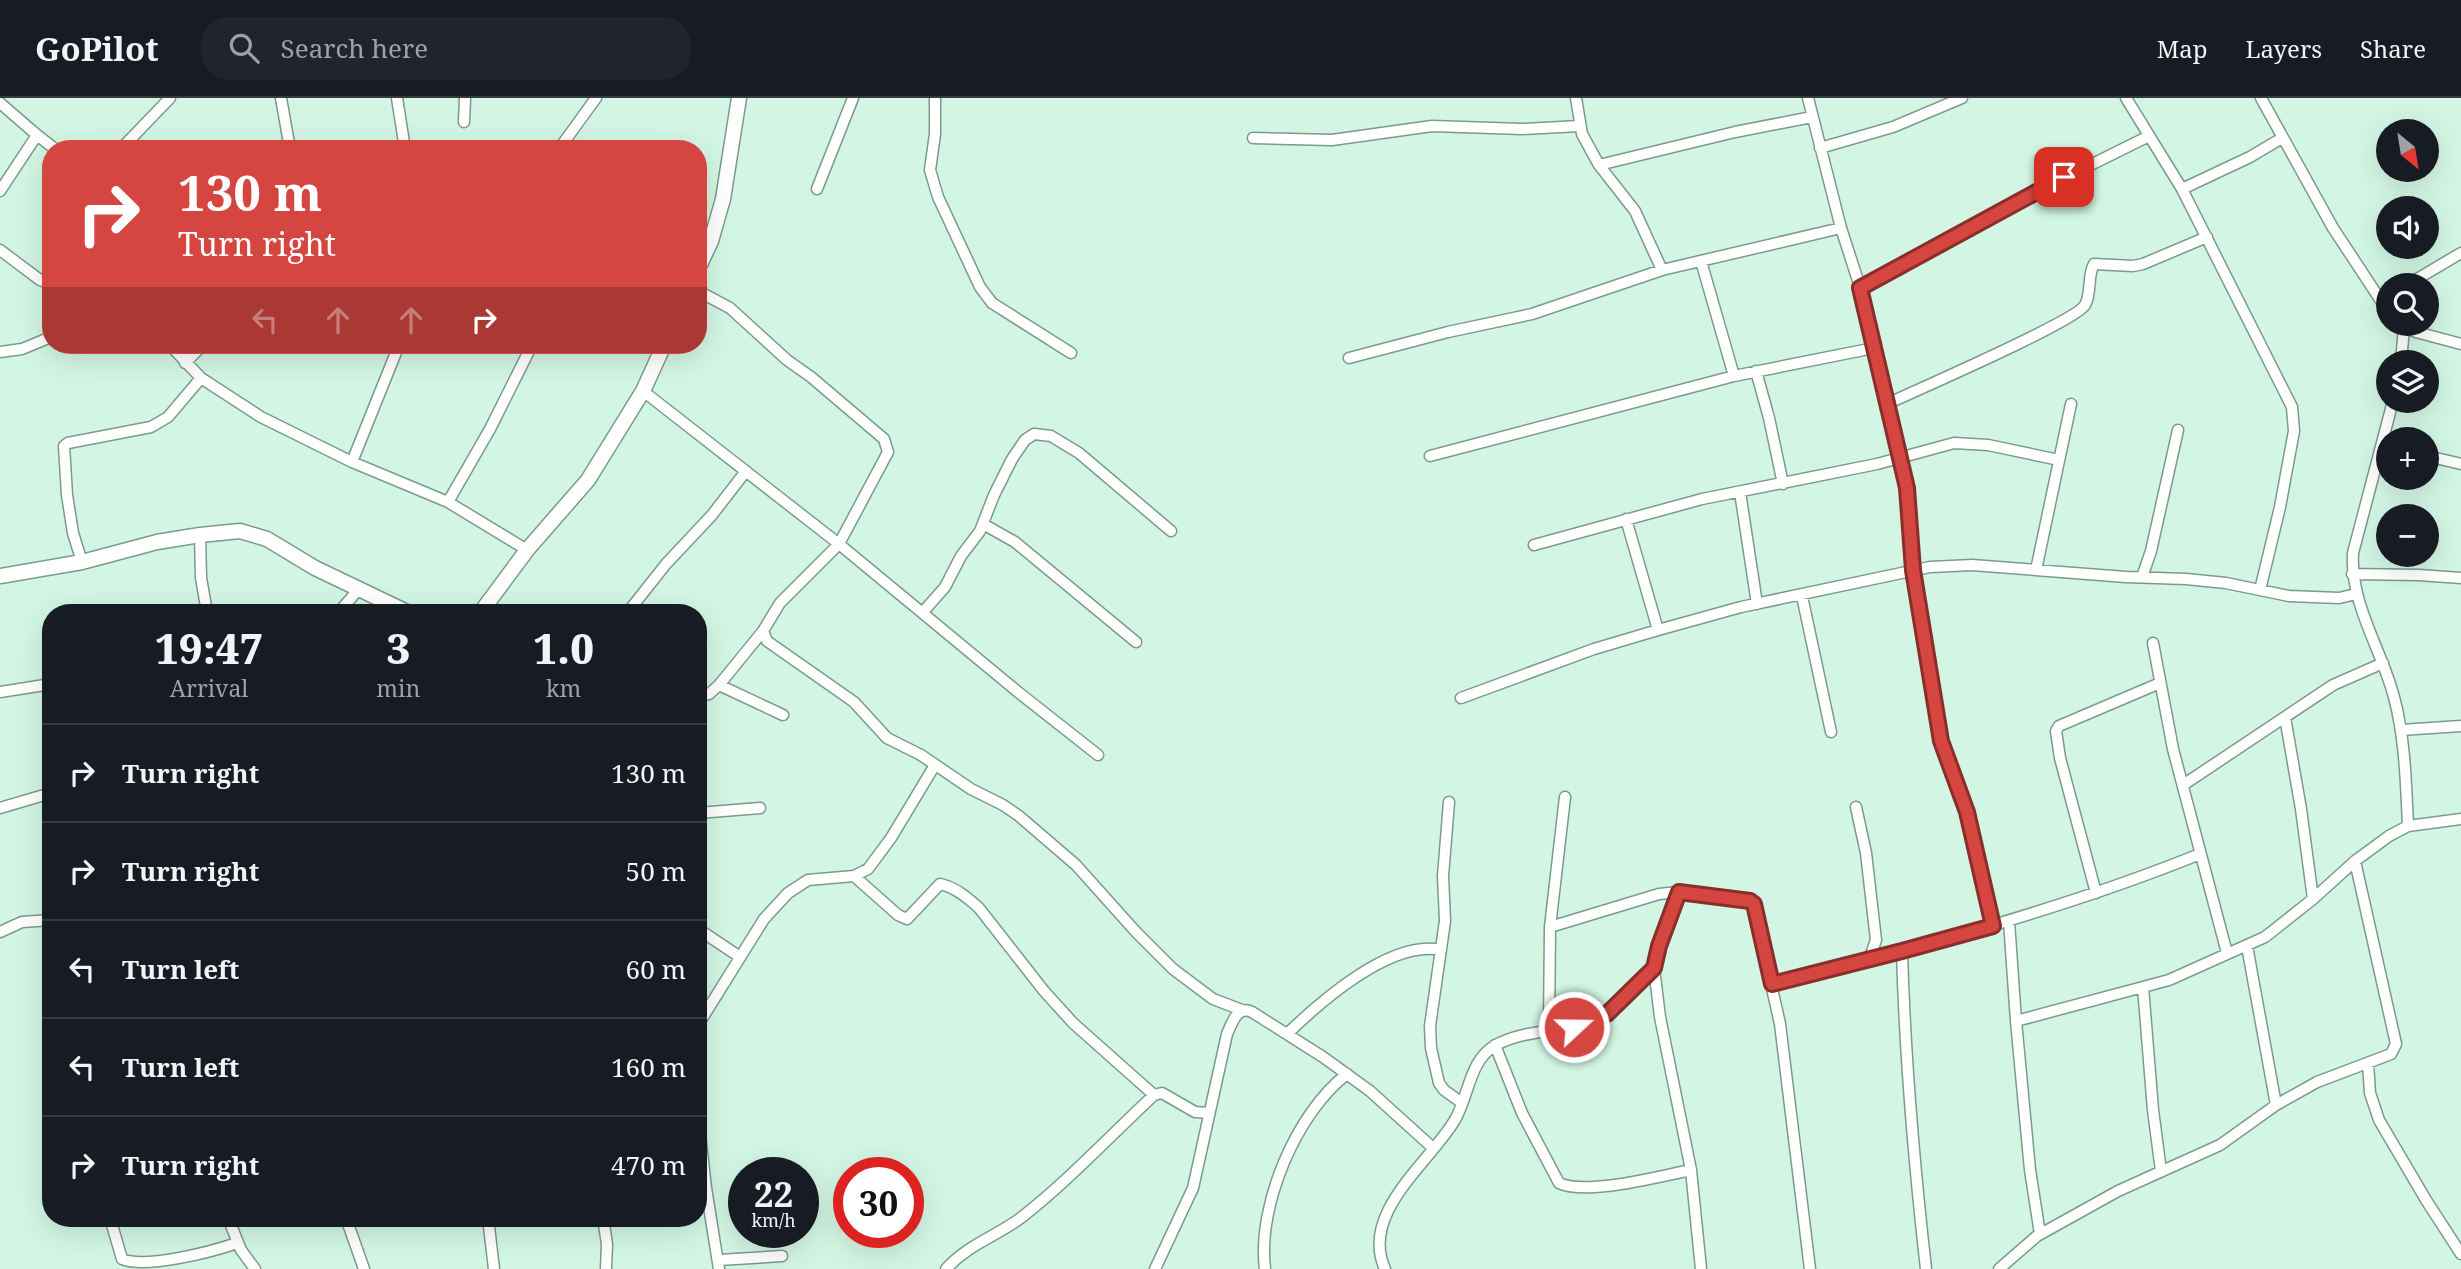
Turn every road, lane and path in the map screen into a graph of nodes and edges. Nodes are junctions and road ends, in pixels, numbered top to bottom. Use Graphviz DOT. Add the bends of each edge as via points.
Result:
graph roads {
  1 [pos="170,98"];
  2 [pos="281,98"];
  3 [pos="397,98"];
  4 [pos="466,98"];
  5 [pos="596,98"];
  6 [pos="738,98"];
  7 [pos="853,98"];
  8 [pos="935,98"];
  9 [pos="1576,98"];
  10 [pos="1808,98"];
  11 [pos="1962,98"];
  12 [pos="2126,98"];
  13 [pos="2261,98"];
  14 [pos="0,103"];
  15 [pos="1812,117"];
  16 [pos="464,122"];
  17 [pos="1579,126"];
  18 [pos="37,135"];
  19 [pos="2149,136"];
  20 [pos="1253,138"];
  21 [pos="2281,138"];
  22 [pos="43,140"];
  23 [pos="130,140"];
  24 [pos="288,140"];
  25 [pos="404,140"];
  26 [pos="566,140"];
  27 [pos="1820,148"];
  28 [pos="1599,165"];
  29 [pos="817,189"];
  30 [pos="2182,189"];
  31 [pos="0,191"];
  32 [pos="1842,228"];
  33 [pos="2207,237"];
  34 [pos="0,250"];
  35 [pos="707,250"];
  36 [pos="2461,253"];
  37 [pos="1701,261"];
  38 [pos="1662,270"];
  39 [pos="2427,273"];
  40 [pos="42,281"];
  41 [pos="2376,287"];
  42 [pos="1860,288"];
  43 [pos="707,296"];
  44 [pos="2435,336"];
  45 [pos="42,341"];
  46 [pos="2461,344"];
  47 [pos="1874,348"];
  48 [pos="0,352"];
  49 [pos="1071,353"];
  50 [pos="178,354"];
  51 [pos="194,354"];
  52 [pos="392,354"];
  53 [pos="528,354"];
  54 [pos="660,354"];
  55 [pos="1349,358"];
  56 [pos="185,363"];
  57 [pos="1756,371"];
  58 [pos="1734,376"];
  59 [pos="201,378"];
  60 [pos="643,391"];
  61 [pos="1889,403"];
  62 [pos="2071,404"];
  63 [pos="2178,430"];
  64 [pos="1430,456"];
  65 [pos="1901,456"];
  66 [pos="2439,459"];
  67 [pos="2059,460"];
  68 [pos="352,462"];
  69 [pos="2461,464"];
  70 [pos="746,471"];
  71 [pos="2376,476"];
  72 [pos="1783,484"];
  73 [pos="1740,492"];
  74 [pos="448,502"];
  75 [pos="1626,519"];
  76 [pos="983,524"];
  77 [pos="1171,531"];
  78 [pos="200,535"];
  79 [pos="839,544"];
  80 [pos="1534,545"];
  81 [pos="527,550"];
  82 [pos="82,562"];
  83 [pos="1913,570"];
  84 [pos="2036,570"];
  85 [pos="2352,574"];
  86 [pos="0,576"];
  87 [pos="2142,578"];
  88 [pos="2461,578"];
  89 [pos="359,589"];
  90 [pos="2260,590"];
  91 [pos="2356,594"];
  92 [pos="1802,596"];
  93 [pos="206,604"];
  94 [pos="346,604"];
  95 [pos="390,604"];
  96 [pos="487,604"];
  97 [pos="634,604"];
  98 [pos="1757,604"];
  99 [pos="923,612"];
  100 [pos="1658,630"];
  101 [pos="763,631"];
  102 [pos="1136,642"];
  103 [pos="2152,643"];
  104 [pos="2383,663"];
  105 [pos="719,684"];
  106 [pos="2161,684"];
  107 [pos="42,685"];
  108 [pos="0,692"];
  109 [pos="707,694"];
  110 [pos="1461,698"];
  111 [pos="783,715"];
  112 [pos="2285,717"];
  113 [pos="2461,726"];
  114 [pos="2401,730"];
  115 [pos="1831,733"];
  116 [pos="1098,755"];
  117 [pos="935,765"];
  118 [pos="2183,785"];
  119 [pos="42,796"];
  120 [pos="1565,797"];
  121 [pos="1449,802"];
  122 [pos="1856,807"];
  123 [pos="0,808"];
  124 [pos="760,808"];
  125 [pos="707,812"];
  126 [pos="2461,819"];
  127 [pos="2408,826"];
  128 [pos="2200,854"];
  129 [pos="2355,860"];
  130 [pos="854,876"];
  131 [pos="1679,892"];
  132 [pos="2096,893"];
  133 [pos="2314,899"];
  134 [pos="42,921"];
  135 [pos="2010,921"];
  136 [pos="1993,926"];
  137 [pos="1550,927"];
  138 [pos="0,932"];
  139 [pos="707,935"];
  140 [pos="1876,940"];
  141 [pos="2247,946"];
  142 [pos="1441,950"];
  143 [pos="1902,951"];
  144 [pos="2227,953"];
  145 [pos="1887,955"];
  146 [pos="740,957"];
  147 [pos="1869,960"];
  148 [pos="1654,968"];
  149 [pos="1772,984"];
  150 [pos="2143,987"];
  151 [pos="707,1010"];
  152 [pos="1242,1010"];
  153 [pos="2016,1021"];
  154 [pos="1549,1031"];
  155 [pos="1287,1034"];
  156 [pos="1495,1045"];
  157 [pos="2368,1063"];
  158 [pos="1347,1074"];
  159 [pos="1154,1095"];
  160 [pos="1462,1103"];
  161 [pos="2276,1105"];
  162 [pos="1208,1113"];
  163 [pos="1433,1147"];
  164 [pos="1691,1170"];
  165 [pos="2161,1171"];
  166 [pos="707,1194"];
  167 [pos="113,1227"];
  168 [pos="231,1227"];
  169 [pos="349,1227"];
  170 [pos="489,1227"];
  171 [pos="604,1227"];
  172 [pos="2040,1234"];
  173 [pos="237,1243"];
  174 [pos="2461,1254"];
  175 [pos="782,1256"];
  176 [pos="719,1264"];
  177 [pos="255,1269"];
  178 [pos="364,1269"];
  179 [pos="494,1269"];
  180 [pos="606,1269"];
  181 [pos="946,1269"];
  182 [pos="1155,1269"];
  183 [pos="1265,1269"];
  184 [pos="1385,1269"];
  185 [pos="1701,1269"];
  186 [pos="1810,1269"];
  187 [pos="1926,1269"];
  188 [pos="1999,1269"];
  1 -- 23 [label="street"];
  2 -- 24 [label="street"];
  3 -- 25 [label="street"];
  4 -- 16 [label="street"];
  5 -- 26 [label="street"];
  6 -- 35 [label="street" via="730,169"];
  7 -- 29 [label="street"];
  8 -- 49 [label="street" via="930,170 980,287 992,303"];
  9 -- 17 [label="street"];
  10 -- 15 [label="street"];
  11 -- 27 [label="street" via="1893,127"];
  12 -- 19 [label="street"];
  13 -- 21 [label="street"];
  14 -- 18 [label="street"];
  15 -- 27 [label="street"];
  15 -- 28 [label="street"];
  17 -- 20 [label="street" via="1432,126 1332,140"];
  17 -- 28 [label="street"];
  18 -- 22 [label="street"];
  18 -- 31 [label="street"];
  19 -- 30 [label="street"];
  19 -- 42 [label="street" via="2002,209"];
  21 -- 30 [label="street"];
  21 -- 41 [label="street" via="2333,228"];
  27 -- 32 [label="street"];
  28 -- 38 [label="street" via="1634,211"];
  30 -- 33 [label="street"];
  32 -- 37 [label="street"];
  32 -- 42 [label="street"];
  33 -- 61 [label="street" via="2143,264 2094,264 2087,302 2076,313"];
  33 -- 90 [label="street" via="2295,419"];
  34 -- 40 [label="street"];
  36 -- 39 [label="street"];
  37 -- 38 [label="street"];
  37 -- 58 [label="street"];
  38 -- 55 [label="street" via="1531,314"];
  42 -- 47 [label="street"];
  43 -- 79 [label="street" via="730,308 884,439 888,452"];
  44 -- 46 [label="street"];
  45 -- 48 [label="street"];
  47 -- 57 [label="street"];
  47 -- 61 [label="street"];
  50 -- 56 [label="street"];
  51 -- 56 [label="street"];
  52 -- 68 [label="street" via="386,381"];
  53 -- 74 [label="street"];
  54 -- 60 [label="street"];
  56 -- 59 [label="street"];
  57 -- 58 [label="street"];
  57 -- 72 [label="street"];
  58 -- 64 [label="street"];
  59 -- 68 [label="street" via="261,417"];
  59 -- 82 [label="street" via="162,422 64,446 67,495"];
  60 -- 70 [label="street"];
  60 -- 81 [label="street" via="588,480"];
  61 -- 65 [label="street"];
  62 -- 67 [label="street"];
  63 -- 87 [label="street"];
  65 -- 67 [label="street" via="1970,442"];
  65 -- 72 [label="street"];
  65 -- 83 [label="street"];
  66 -- 69 [label="street"];
  67 -- 84 [label="street"];
  68 -- 74 [label="street"];
  70 -- 79 [label="street"];
  70 -- 97 [label="street"];
  71 -- 85 [label="street" via="2353,553"];
  72 -- 73 [label="street"];
  73 -- 75 [label="street"];
  73 -- 98 [label="street"];
  74 -- 81 [label="street"];
  75 -- 80 [label="street"];
  75 -- 100 [label="street"];
  76 -- 77 [label="street" via="1018,449 1028,437 1041,434 1079,453"];
  76 -- 99 [label="street" via="945,587"];
  76 -- 102 [label="street" via="1015,542"];
  78 -- 82 [label="street"];
  78 -- 89 [label="street" via="250,533"];
  78 -- 93 [label="street"];
  79 -- 99 [label="street"];
  79 -- 101 [label="street" via="780,603"];
  81 -- 96 [label="street"];
  82 -- 86 [label="street"];
  83 -- 84 [label="street" via="1954,564"];
  83 -- 92 [label="street"];
  83 -- 136 [label="street" via="1941,741 1967,812"];
  84 -- 87 [label="street"];
  85 -- 88 [label="street"];
  85 -- 91 [label="street"];
  87 -- 90 [label="street"];
  89 -- 94 [label="street"];
  89 -- 95 [label="street"];
  90 -- 91 [label="street" via="2310,597"];
  91 -- 104 [label="street"];
  92 -- 98 [label="street"];
  92 -- 115 [label="street"];
  98 -- 100 [label="street"];
  99 -- 116 [label="street"];
  100 -- 110 [label="street"];
  101 -- 105 [label="street"];
  101 -- 117 [label="street" via="767,641 854,702 887,737"];
  103 -- 106 [label="street"];
  104 -- 112 [label="street" via="2333,685"];
  104 -- 114 [label="street"];
  105 -- 109 [label="street"];
  105 -- 111 [label="street"];
  106 -- 118 [label="street"];
  106 -- 132 [label="street" via="2056,731"];
  107 -- 108 [label="street"];
  112 -- 118 [label="street"];
  112 -- 133 [label="street"];
  113 -- 114 [label="street"];
  114 -- 127 [label="street"];
  117 -- 130 [label="street" via="874,863"];
  117 -- 152 [label="street" via="1003,804 1051,841 1173,969 1213,999"];
  118 -- 128 [label="street"];
  119 -- 123 [label="street"];
  120 -- 137 [label="street"];
  121 -- 142 [label="street"];
  122 -- 140 [label="street"];
  124 -- 125 [label="street"];
  126 -- 127 [label="street"];
  127 -- 129 [label="street"];
  128 -- 132 [label="street"];
  128 -- 144 [label="street"];
  129 -- 133 [label="street"];
  129 -- 157 [label="street" via="2396,1044 2391,1054"];
  130 -- 146 [label="street" via="817,877 797,885 764,919"];
  130 -- 159 [label="street" via="907,919 940,884 968,898 1073,1023"];
  131 -- 137 [label="street"];
  131 -- 148 [label="street"];
  131 -- 149 [label="street" via="1754,904"];
  132 -- 135 [label="street"];
  133 -- 141 [label="street"];
  134 -- 138 [label="street" via="22,922"];
  135 -- 136 [label="street"];
  135 -- 153 [label="street"];
  136 -- 143 [label="street"];
  137 -- 154 [label="street"];
  139 -- 146 [label="street"];
  140 -- 145 [label="street"];
  140 -- 147 [label="street"];
  141 -- 144 [label="street"];
  141 -- 161 [label="street"];
  142 -- 155 [label="street" via="1423,948 1377,965 1328,997"];
  142 -- 160 [label="street" via="1432,999 1431,1048 1440,1083"];
  143 -- 145 [label="street"];
  143 -- 187 [label="street" via="1910,1132"];
  144 -- 150 [label="street"];
  145 -- 147 [label="street"];
  146 -- 151 [label="street"];
  147 -- 149 [label="street"];
  148 -- 154 [label="street" via="1607,1014"];
  148 -- 164 [label="street"];
  149 -- 186 [label="street"];
  150 -- 153 [label="street"];
  150 -- 165 [label="street"];
  152 -- 155 [label="street"];
  152 -- 162 [label="street" via="1227,1034"];
  153 -- 172 [label="street"];
  154 -- 156 [label="street"];
  155 -- 158 [label="street"];
  156 -- 160 [label="street" via="1479,1060"];
  156 -- 164 [label="street" via="1522,1113 1559,1183 1595,1187"];
  157 -- 161 [label="street" via="2335,1073"];
  157 -- 174 [label="street" via="2370,1093 2379,1120"];
  158 -- 163 [label="street"];
  158 -- 183 [label="street" via="1314,1110 1287,1155 1265,1226"];
  159 -- 162 [label="street" via="1162,1093 1195,1112"];
  159 -- 181 [label="street" via="1034,1207"];
  160 -- 163 [label="street"];
  161 -- 165 [label="street" via="2220,1145"];
  162 -- 182 [label="street" via="1193,1188"];
  163 -- 184 [label="street" via="1394,1198 1385,1218 1380,1238"];
  164 -- 185 [label="street"];
  165 -- 172 [label="street"];
  166 -- 176 [label="street"];
  167 -- 173 [label="street" via="122,1259 136,1267 188,1261"];
  168 -- 173 [label="street"];
  169 -- 178 [label="street"];
  170 -- 179 [label="street"];
  171 -- 180 [label="street"];
  172 -- 188 [label="street"];
  173 -- 177 [label="street"];
  175 -- 176 [label="street"];
}
